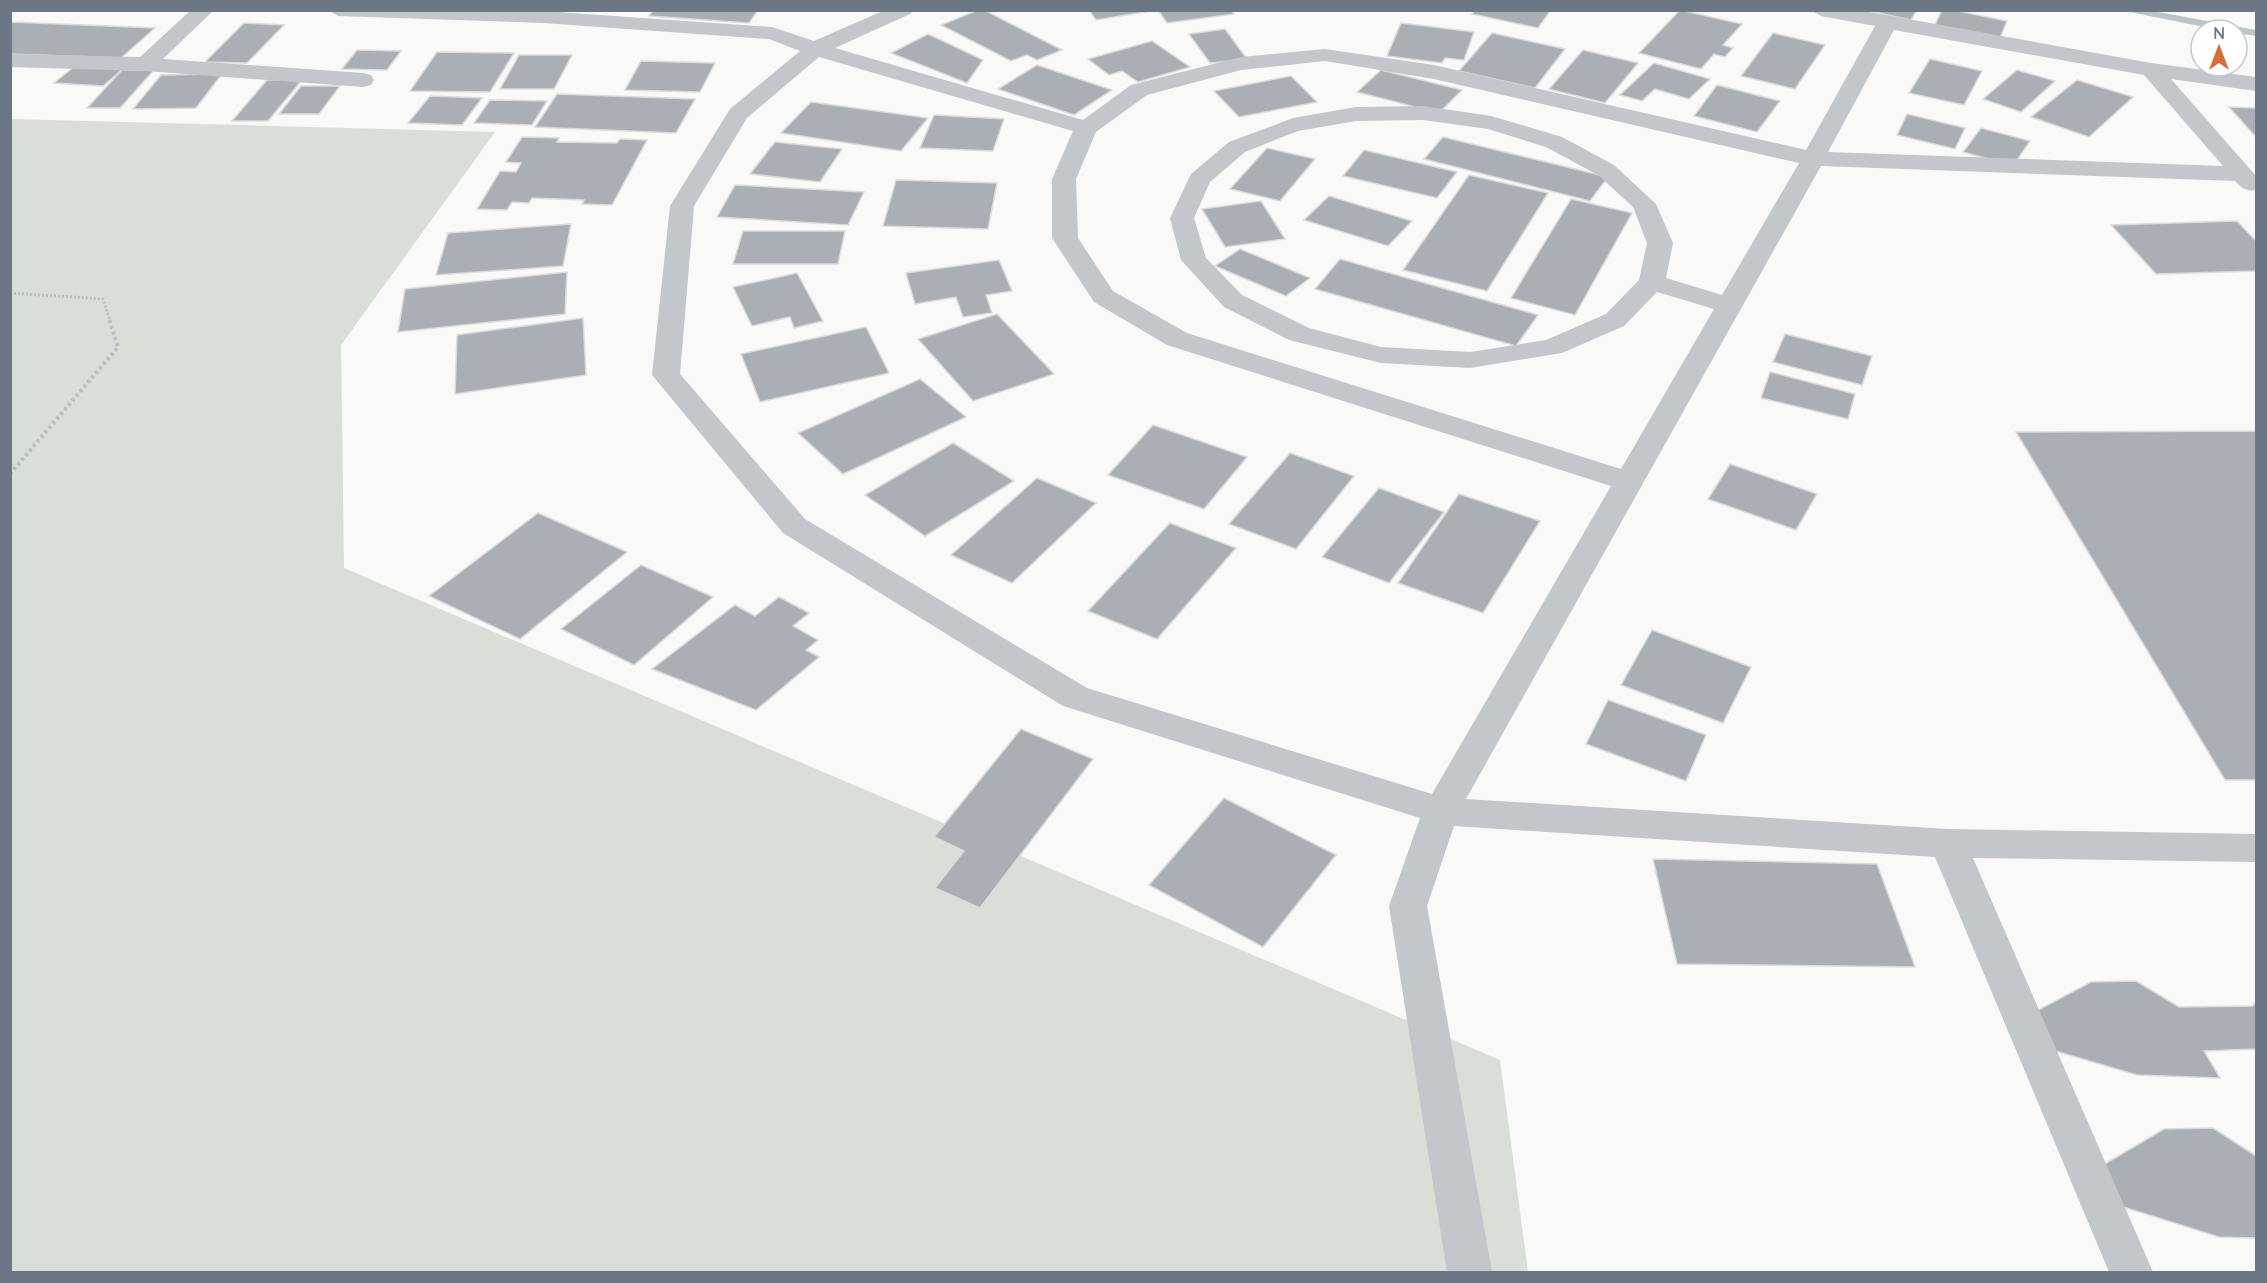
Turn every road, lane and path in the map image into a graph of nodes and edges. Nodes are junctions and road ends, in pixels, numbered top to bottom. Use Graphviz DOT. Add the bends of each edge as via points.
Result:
graph roads {
  1 [pos="204,10"];
  2 [pos="338,10"];
  3 [pos="903,10"];
  4 [pos="1821,10"];
  5 [pos="547,14"];
  6 [pos="1887,23"];
  7 [pos="815,49"];
  8 [pos="10,60"];
  9 [pos="145,64"];
  10 [pos="2151,70"];
  11 [pos="363,80"];
  12 [pos="2256,84"];
  13 [pos="1086,128"];
  14 [pos="1813,159"];
  15 [pos="2250,182"];
  16 [pos="1652,282"];
  17 [pos="10,293"];
  18 [pos="1729,305"];
  19 [pos="10,474"];
  20 [pos="1627,481"];
  21 [pos="1441,811"];
  22 [pos="1948,843"];
  23 [pos="2256,848"];
  24 [pos="1469,1272"];
  25 [pos="2131,1272"];
  1 -- 9 [label="street"];
  2 -- 5 [label="street"];
  3 -- 7 [label="street"];
  4 -- 6 [label="street"];
  5 -- 7 [label="street" via="772,33"];
  6 -- 10 [label="street"];
  6 -- 14 [label="street"];
  7 -- 13 [label="street"];
  7 -- 21 [label="street" via="738,114 682,206 666,375 794,526 1075,697"];
  8 -- 9 [label="street"];
  9 -- 11 [label="street"];
  10 -- 12 [label="street"];
  10 -- 15 [label="street"];
  13 -- 14 [label="street" via="1139,90 1241,64 1325,55 1434,72"];
  13 -- 20 [label="street" via="1064,179 1065,238 1103,296 1177,339"];
  14 -- 15 [label="street"];
  14 -- 18 [label="street"];
  16 -- 16 [label="street" via="1659,243 1656,233 1644,204 1606,170 1554,142 1491,123 1435,115 1356,114 1293,125 1237,147 1198,179 1182,218 1194,260 1233,301 1299,334 1381,355 1470,360 1552,347 1615,320"];
  16 -- 18 [label="street"];
  17 -- 19 [label="path" via="103,299 118,347"];
  18 -- 20 [label="street"];
  20 -- 21 [label="street"];
  21 -- 22 [label="street"];
  21 -- 24 [label="street" via="1408,906"];
  22 -- 23 [label="street"];
  22 -- 25 [label="street"];
}
